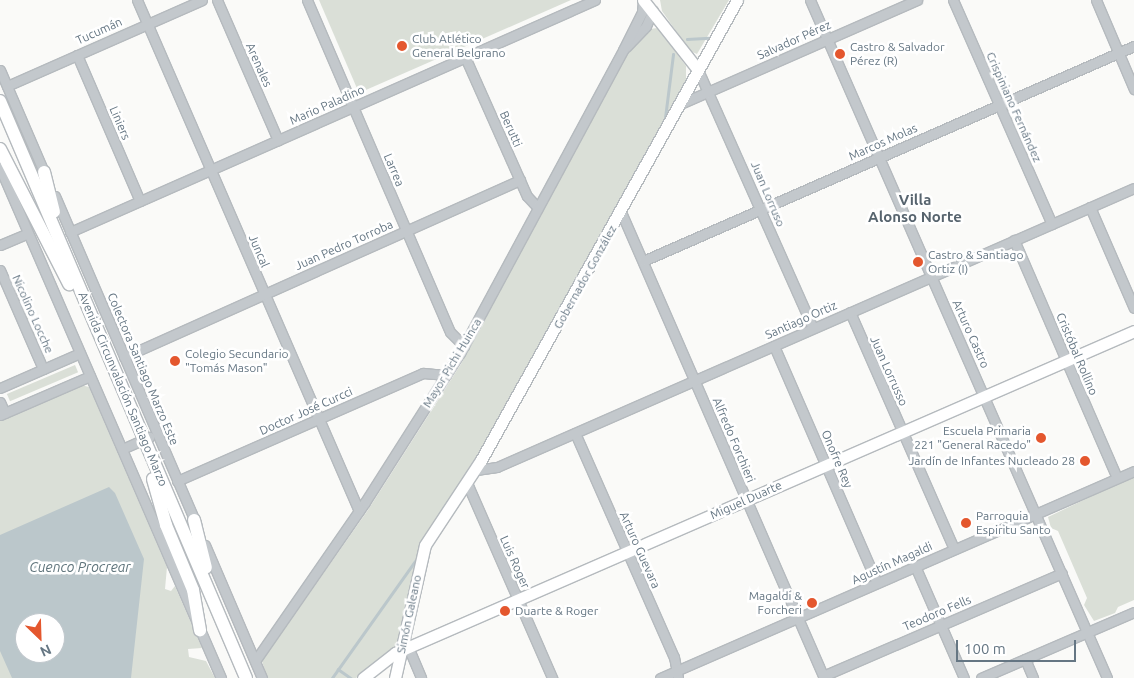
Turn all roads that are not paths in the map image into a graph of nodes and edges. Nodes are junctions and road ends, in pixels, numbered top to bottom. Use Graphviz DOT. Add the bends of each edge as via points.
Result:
graph roads {
  1 [pos="137,0"];
  2 [pos="202,0"];
  3 [pos="217,0"];
  4 [pos="307,0"];
  5 [pos="595,0"];
  6 [pos="643,0"];
  7 [pos="737,0"];
  8 [pos="810,0"];
  9 [pos="917,0"];
  10 [pos="953,0"];
  11 [pos="1096,0"];
  12 [pos="655,5"];
  13 [pos="147,24"];
  14 [pos="828,39"];
  15 [pos="1134,46"];
  16 [pos="623,50"];
  17 [pos="1118,52"];
  18 [pos="77,55"];
  19 [pos="465,57"];
  20 [pos="0,70"];
  21 [pos="698,70"];
  22 [pos="7,86"];
  23 [pos="1134,89"];
  24 [pos="710,91"];
  25 [pos="0,101"];
  26 [pos="680,104"];
  27 [pos="999,105"];
  28 [pos="353,107"];
  29 [pos="0,123"];
  30 [pos="278,140"];
  31 [pos="0,149"];
  32 [pos="880,157"];
  33 [pos="0,168"];
  34 [pos="211,170"];
  35 [pos="44,172"];
  36 [pos="520,180"];
  37 [pos="1134,188"];
  38 [pos="140,202"];
  39 [pos="1090,207"];
  40 [pos="538,208"];
  41 [pos="761,209"];
  42 [pos="621,212"];
  43 [pos="1052,224"];
  44 [pos="406,230"];
  45 [pos="70,232"];
  46 [pos="28,233"];
  47 [pos="1014,240"];
  48 [pos="0,245"];
  49 [pos="643,261"];
  50 [pos="0,270"];
  51 [pos="932,276"];
  52 [pos="69,284"];
  53 [pos="264,294"];
  54 [pos="88,308"];
  55 [pos="1134,308"];
  56 [pos="850,312"];
  57 [pos="813,328"];
  58 [pos="1134,330"];
  59 [pos="464,346"];
  60 [pos="774,346"];
  61 [pos="80,353"];
  62 [pos="124,357"];
  63 [pos="1066,360"];
  64 [pos="43,369"];
  65 [pos="446,375"];
  66 [pos="90,376"];
  67 [pos="694,380"];
  68 [pos="0,388"];
  69 [pos="985,396"];
  70 [pos="0,402"];
  71 [pos="2,414"];
  72 [pos="317,420"];
  73 [pos="902,432"];
  74 [pos="575,433"];
  75 [pos="157,434"];
  76 [pos="141,441"];
  77 [pos="122,449"];
  78 [pos="826,465"];
  79 [pos="476,470"];
  80 [pos="1134,471"];
  81 [pos="1117,478"];
  82 [pos="153,479"];
  83 [pos="178,481"];
  84 [pos="467,483"];
  85 [pos="746,500"];
  86 [pos="359,511"];
  87 [pos="1036,514"];
  88 [pos="194,520"];
  89 [pos="423,549"];
  90 [pos="954,550"];
  91 [pos="627,552"];
  92 [pos="916,566"];
  93 [pos="1062,573"];
  94 [pos="877,583"];
  95 [pos="518,600"];
  96 [pos="1134,612"];
  97 [pos="797,618"];
  98 [pos="941,625"];
  99 [pos="200,630"];
  100 [pos="1087,632"];
  101 [pos="404,645"];
  102 [pos="1025,659"];
  103 [pos="255,661"];
  104 [pos="678,674"];
  105 [pos="242,676"];
  106 [pos="823,677"];
  107 [pos="221,678"];
  108 [pos="262,678"];
  109 [pos="363,678"];
  110 [pos="395,678"];
  111 [pos="421,678"];
  112 [pos="552,678"];
  113 [pos="660,678"];
  114 [pos="964,678"];
  115 [pos="981,678"];
  116 [pos="1033,678"];
  117 [pos="1107,678"];
  1 -- 13 [label="street, Juncal"];
  2 -- 13 [label="street, Tucumán"];
  3 -- 30 [label="street, Arenales"];
  4 -- 28 [label="street, Larrea"];
  5 -- 19 [label="street, Mario Paladino"];
  6 -- 12 [label="main road"];
  6 -- 16 [label="street, Mayor Pichi Huinca" via="642,10"];
  7 -- 21 [label="main road, Gobernador González"];
  8 -- 14 [label="street, Arturo Castro"];
  9 -- 14 [label="street, Salvador Pérez"];
  10 -- 27 [label="street, Crispiniano Fernández"];
  11 -- 17 [label="street"];
  12 -- 16 [label="street, Mayor Pichi Huinca" via="646,26"];
  12 -- 21 [label="main road"];
  13 -- 18 [label="street, Tucumán"];
  13 -- 34 [label="street, Juncal"];
  14 -- 24 [label="street, Salvador Pérez"];
  14 -- 32 [label="street, Arturo Castro"];
  15 -- 17 [label="street, Marcos Molas"];
  16 -- 40 [label="street, Mayor Pichi Huinca"];
  17 -- 23 [label="street"];
  17 -- 27 [label="street, Marcos Molas"];
  18 -- 22 [label="street, Tucumán"];
  18 -- 38 [label="street, Liniers"];
  19 -- 28 [label="street, Mario Paladino"];
  19 -- 36 [label="street, Berutti"];
  20 -- 22 [label="street, Colectora Santiago Marzo Este"];
  21 -- 24 [label="street, Juan Lorruso"];
  21 -- 26 [label="main road, Gobernador González"];
  22 -- 35 [label="street, Colectora Santiago Marzo Este"];
  24 -- 26 [label="street, Salvador Pérez"];
  24 -- 41 [label="street, Juan Lorruso"];
  25 -- 54 [label="highway, Avenida Circunvalación Santiago Marzo"];
  26 -- 42 [label="main road, Gobernador González"];
  27 -- 32 [label="street, Marcos Molas"];
  27 -- 43 [label="street, Crispiniano Fernández"];
  28 -- 30 [label="street, Mario Paladino"];
  28 -- 44 [label="street, Larrea"];
  29 -- 52 [label="highway, Avenida Circunvalación Santiago Marzo"];
  30 -- 34 [label="street, Mario Paladino"];
  31 -- 52 [label="highway"];
  32 -- 41 [label="street, Marcos Molas"];
  32 -- 51 [label="street, Arturo Castro"];
  33 -- 46 [label="street"];
  34 -- 38 [label="street, Mario Paladino"];
  34 -- 53 [label="street, Juncal"];
  35 -- 45 [label="street, Colectora Santiago Marzo Este"];
  35 -- 54 [label="highway"];
  36 -- 40 [label="street, Berutti"];
  36 -- 44 [label="street, Juan Pedro Torroba"];
  37 -- 39 [label="street, Santiago Ortiz"];
  38 -- 45 [label="street, Mario Paladino"];
  39 -- 43 [label="street, Santiago Ortiz"];
  39 -- 55 [label="street"];
  40 -- 59 [label="street, Mayor Pichi Huinca"];
  41 -- 49 [label="street, Marcos Molas"];
  41 -- 57 [label="street, Juan Lorruso"];
  42 -- 49 [label="street, Alfredo Forchieri"];
  42 -- 79 [label="main road, Gobernador González"];
  43 -- 47 [label="street, Santiago Ortiz"];
  44 -- 53 [label="street, Juan Pedro Torroba"];
  44 -- 59 [label="street, Larrea" via="450,332"];
  45 -- 62 [label="street, Colectora Santiago Marzo Este"];
  46 -- 48 [label="street"];
  46 -- 61 [label="street"];
  47 -- 51 [label="street, Santiago Ortiz"];
  47 -- 63 [label="street, Cristóbal Rollino"];
  49 -- 67 [label="street, Alfredo Forchieri"];
  50 -- 64 [label="street, Nicolino Locche"];
  51 -- 56 [label="street, Santiago Ortiz"];
  51 -- 69 [label="street, Arturo Castro"];
  52 -- 76 [label="highway, Avenida Circunvalación Santiago Marzo"];
  53 -- 62 [label="street, Juan Pedro Torroba"];
  53 -- 72 [label="street, Juncal"];
  54 -- 76 [label="highway, Avenida Circunvalación Santiago Marzo"];
  56 -- 57 [label="street, Santiago Ortiz"];
  56 -- 73 [label="street, Juan Lorrusso"];
  57 -- 60 [label="street, Santiago Ortiz"];
  58 -- 63 [label="main road, Miguel Duarte"];
  59 -- 65 [label="street, Mayor Pichi Huinca"];
  60 -- 67 [label="street, Santiago Ortiz"];
  60 -- 78 [label="street, Onofre Rey"];
  61 -- 64 [label="street"];
  61 -- 66 [label="street"];
  62 -- 75 [label="street, Colectora Santiago Marzo Este"];
  63 -- 69 [label="main road, Miguel Duarte"];
  63 -- 81 [label="street, Cristóbal Rollino"];
  64 -- 68 [label="street"];
  65 -- 72 [label="street, Doctor José Curcci" via="426,372"];
  65 -- 86 [label="street, Mayor Pichi Huinca"];
  66 -- 71 [label="street"];
  66 -- 77 [label="street"];
  67 -- 74 [label="street, Santiago Ortiz"];
  67 -- 85 [label="street, Alfredo Forchieri"];
  69 -- 73 [label="main road, Miguel Duarte"];
  69 -- 87 [label="street, Arturo Castro"];
  70 -- 71 [label="street"];
  72 -- 83 [label="street, Doctor José Curcci"];
  72 -- 86 [label="street, Juncal"];
  73 -- 78 [label="main road, Miguel Duarte"];
  73 -- 90 [label="street, Juan Lorrusso"];
  74 -- 79 [label="street, Santiago Ortiz" via="494,468"];
  74 -- 91 [label="street, Arturo Guevara"];
  75 -- 76 [label="street"];
  75 -- 83 [label="street, Colectora Santiago Marzo Este"];
  76 -- 77 [label="street"];
  76 -- 82 [label="highway, Avenida Circunvalación Santiago Marzo"];
  76 -- 105 [label="highway, Avenida Circunvalación Santiago Marzo"];
  77 -- 99 [label="street"];
  78 -- 85 [label="main road, Miguel Duarte"];
  78 -- 94 [label="street, Onofre Rey"];
  79 -- 84 [label="main road, Gobernador González"];
  80 -- 81 [label="street, Agustín Magaldi"];
  81 -- 87 [label="street, Agustín Magaldi"];
  82 -- 99 [label="highway" via="166,525 194,592"];
  82 -- 105 [label="highway, Avenida Circunvalación Santiago Marzo"];
  83 -- 88 [label="street, Colectora Santiago Marzo Este"];
  84 -- 89 [label="main road, Gobernador González"];
  84 -- 95 [label="street, Luis Roger"];
  85 -- 91 [label="main road, Miguel Duarte"];
  85 -- 97 [label="street, Alfredo Forchieri"];
  86 -- 103 [label="street, Mayor Pichi Huinca"];
  87 -- 90 [label="street, Agustín Magaldi"];
  87 -- 93 [label="street, Arturo Castro"];
  88 -- 103 [label="street, Colectora Santiago Marzo Este"];
  88 -- 105 [label="highway" via="206,567 234,628"];
  89 -- 101 [label="main road, Simón Galeano"];
  90 -- 92 [label="street, Agustín Magaldi"];
  91 -- 95 [label="main road, Miguel Duarte"];
  91 -- 104 [label="street, Arturo Guevara"];
  92 -- 94 [label="street, Agustín Magaldi"];
  92 -- 98 [label="street"];
  93 -- 98 [label="street, Teodoro Fells"];
  93 -- 100 [label="street, Arturo Castro"];
  94 -- 97 [label="street, Agustín Magaldi"];
  95 -- 101 [label="main road, Miguel Duarte"];
  95 -- 112 [label="street, Luis Roger"];
  96 -- 100 [label="street"];
  97 -- 104 [label="street, Agustín Magaldi"];
  97 -- 106 [label="street, Alfredo Forchieri"];
  98 -- 106 [label="street, Teodoro Fells"];
  98 -- 114 [label="street"];
  99 -- 107 [label="street"];
  100 -- 102 [label="street"];
  100 -- 117 [label="street, Arturo Castro"];
  101 -- 109 [label="main road, Miguel Duarte"];
  101 -- 110 [label="main road, Simón Galeano"];
  101 -- 111 [label="street"];
  102 -- 115 [label="street"];
  102 -- 116 [label="street"];
  103 -- 108 [label="street, Colectora Santiago Marzo Este"];
  104 -- 113 [label="street, Agustín Magaldi"];
}
